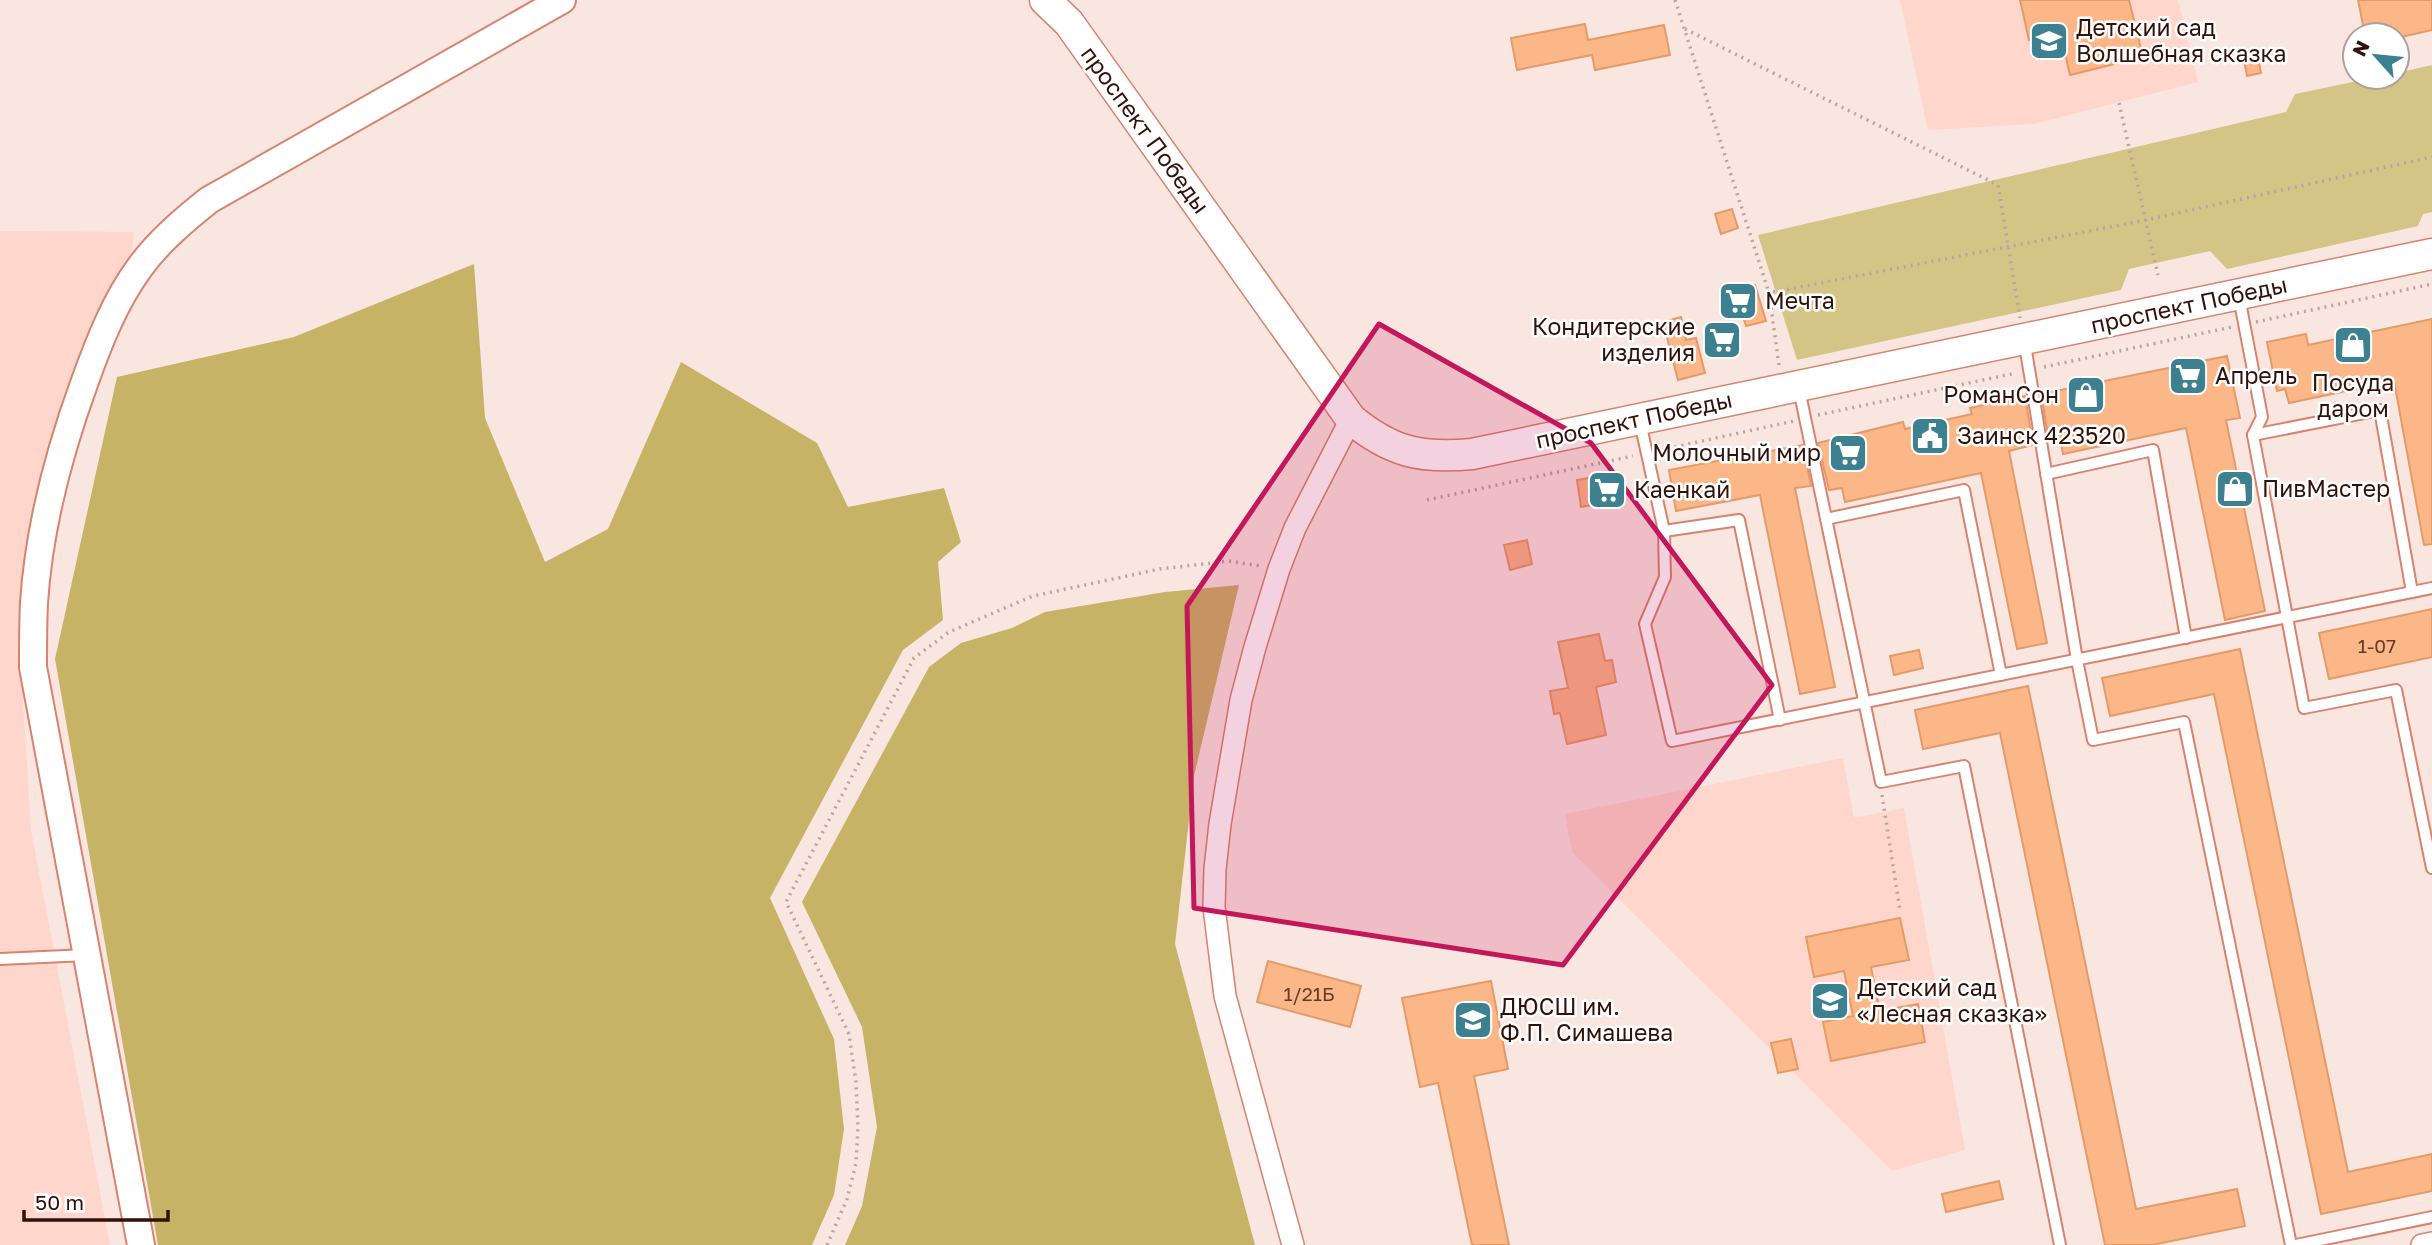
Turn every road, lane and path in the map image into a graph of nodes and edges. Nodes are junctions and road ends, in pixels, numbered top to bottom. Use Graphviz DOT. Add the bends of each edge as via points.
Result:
graph roads {
  1 [pos="562,0"];
  2 [pos="1045,0"];
  3 [pos="1675,0"];
  4 [pos="1685,29"];
  5 [pos="2119,103"];
  6 [pos="2432,157"];
  7 [pos="2146,220"];
  8 [pos="2008,246"];
  9 [pos="2432,254"];
  10 [pos="2158,275"];
  11 [pos="2432,284"];
  12 [pos="1769,293"];
  13 [pos="2238,294"];
  14 [pos="2244,324"];
  15 [pos="2024,339"];
  16 [pos="2029,370"];
  17 [pos="1790,388"];
  18 [pos="1805,418"];
  19 [pos="1351,419"];
  20 [pos="1639,419"];
  21 [pos="1790,422"];
  22 [pos="2253,435"];
  23 [pos="1647,454"];
  24 [pos="2046,474"];
  25 [pos="1427,500"];
  26 [pos="1826,519"];
  27 [pos="1664,531"];
  28 [pos="1279,569"];
  29 [pos="2432,588"];
  30 [pos="2412,592"];
  31 [pos="2286,618"];
  32 [pos="2186,638"];
  33 [pos="2077,660"];
  34 [pos="2001,675"];
  35 [pos="1864,703"];
  36 [pos="1780,720"];
  37 [pos="1881,782"];
  38 [pos="2432,868"];
  39 [pos="1900,910"];
  40 [pos="87,955"];
  41 [pos="0,959"];
  42 [pos="2432,1217"];
  43 [pos="2432,1243"];
  44 [pos="141,1245"];
  45 [pos="827,1245"];
  46 [pos="1293,1245"];
  47 [pos="2060,1245"];
  48 [pos="2291,1245"];
  49 [pos="2297,1245"];
  50 [pos="2422,1245"];
  1 -- 40 [label="street" via="209,200 161,243 124,292 96,350 67,430 50,498 34,603 33,667"];
  2 -- 19 [label="main road, проспект Победы" via="1069,23"];
  3 -- 4 [label="path"];
  4 -- 8 [label="path" via="1998,185"];
  4 -- 12 [label="path"];
  5 -- 7 [label="path"];
  6 -- 7 [label="path"];
  7 -- 8 [label="path"];
  7 -- 10 [label="path"];
  8 -- 12 [label="path"];
  8 -- 15 [label="path"];
  9 -- 13 [label="main road, проспект Победы"];
  11 -- 14 [label="path"];
  12 -- 17 [label="path"];
  13 -- 14 [label="lane"];
  13 -- 15 [label="main road, проспект Победы"];
  14 -- 16 [label="path"];
  14 -- 22 [label="lane" via="2262,416"];
  15 -- 16 [label="lane"];
  15 -- 17 [label="main road, проспект Победы"];
  16 -- 18 [label="path"];
  16 -- 24 [label="lane"];
  17 -- 18 [label="lane"];
  17 -- 20 [label="main road, проспект Победы"];
  17 -- 21 [label="path"];
  18 -- 21 [label="path"];
  18 -- 26 [label="lane"];
  19 -- 20 [label="main road, проспект Победы" via="1404,451 1444,457"];
  19 -- 28 [label="street"];
  20 -- 23 [label="lane"];
  21 -- 23 [label="path"];
  22 -- 30 [label="lane" via="2380,410"];
  22 -- 31 [label="lane"];
  23 -- 25 [label="path"];
  23 -- 27 [label="lane"];
  24 -- 32 [label="lane" via="2153,450"];
  24 -- 33 [label="lane"];
  26 -- 34 [label="lane" via="1964,490"];
  26 -- 35 [label="lane"];
  27 -- 36 [label="lane" via="1739,520"];
  27 -- 36 [label="lane" via="1665,577 1645,624 1672,741"];
  28 -- 45 [label="path" via="1229,561 1160,569 1033,596 949,632 914,658 786,902 849,1034 856,1082 856,1163 847,1199"];
  28 -- 46 [label="street" via="1241,700 1220,824 1214,907 1226,996"];
  29 -- 30 [label="lane"];
  30 -- 31 [label="lane"];
  31 -- 32 [label="lane"];
  31 -- 38 [label="lane" via="2304,708 2396,690"];
  32 -- 33 [label="lane"];
  33 -- 34 [label="lane"];
  33 -- 48 [label="lane" via="2093,740 2184,722"];
  34 -- 35 [label="lane"];
  35 -- 36 [label="lane"];
  35 -- 37 [label="lane"];
  37 -- 39 [label="path"];
  37 -- 47 [label="lane" via="1964,766"];
  40 -- 41 [label="lane"];
  40 -- 44 [label="street"];
  42 -- 49 [label="lane"];
  43 -- 50 [label="street"];
}
